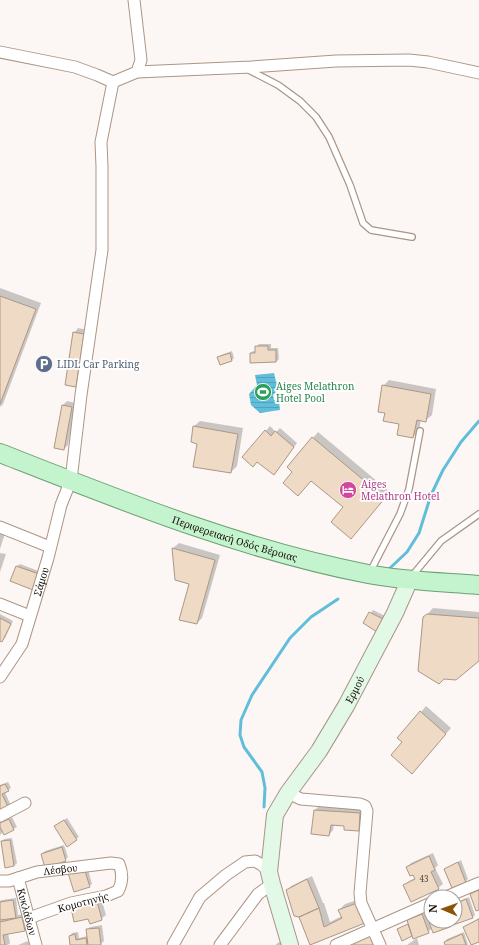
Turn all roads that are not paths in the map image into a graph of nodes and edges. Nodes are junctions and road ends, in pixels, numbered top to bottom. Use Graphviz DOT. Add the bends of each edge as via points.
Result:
graph roads {
  1 [pos="134,0"];
  2 [pos="0,52"];
  3 [pos="243,67"];
  4 [pos="137,72"];
  5 [pos="479,73"];
  6 [pos="113,82"];
  7 [pos="412,237"];
  8 [pos="420,431"];
  9 [pos="0,453"];
  10 [pos="71,480"];
  11 [pos="479,514"];
  12 [pos="0,527"];
  13 [pos="50,547"];
  14 [pos="369,574"];
  15 [pos="410,579"];
  16 [pos="479,585"];
  17 [pos="0,604"];
  18 [pos="30,616"];
  19 [pos="0,678"];
  20 [pos="288,793"];
  21 [pos="25,803"];
  22 [pos="0,816"];
  23 [pos="18,878"];
  24 [pos="270,878"];
  25 [pos="0,881"];
  26 [pos="479,882"];
  27 [pos="463,889"];
  28 [pos="114,894"];
  29 [pos="423,907"];
  30 [pos="30,918"];
  31 [pos="372,929"];
  32 [pos="36,945"];
  33 [pos="173,945"];
  34 [pos="220,945"];
  35 [pos="290,945"];
  36 [pos="336,945"];
  37 [pos="380,945"];
  1 -- 4 [label="street" via="141,60"];
  2 -- 6 [label="street" via="75,67"];
  3 -- 4 [label="street"];
  3 -- 5 [label="street" via="336,61 409,60"];
  3 -- 7 [label="lane" via="278,85 316,117 329,136 363,223 371,230"];
  4 -- 6 [label="street"];
  6 -- 10 [label="street, Σάμου" via="101,142 102,250"];
  8 -- 14 [label="lane" via="409,489 400,514"];
  9 -- 10 [label="main road, Περιφερειακή Οδός Βέροιας"];
  10 -- 13 [label="street, Σάμου" via="61,504"];
  10 -- 14 [label="main road, Περιφερειακή Οδός Βέροιας" via="134,506 255,546 295,558"];
  11 -- 15 [label="lane" via="441,541"];
  12 -- 13 [label="street"];
  13 -- 18 [label="street, Σάμου"];
  14 -- 15 [label="main road, Περιφερειακή Οδός Βέροιας"];
  15 -- 16 [label="main road, Περιφερειακή Οδός Βέροιας"];
  15 -- 20 [label="street, Ερμού" via="346,706 319,751"];
  17 -- 18 [label="street"];
  18 -- 19 [label="street, Σάμου" via="22,644"];
  20 -- 24 [label="street, Ερμού" via="275,815"];
  20 -- 31 [label="street" via="301,799 365,806 367,811 360,893 361,903"];
  21 -- 22 [label="street"];
  23 -- 25 [label="street, Λέσβου"];
  23 -- 28 [label="street, Λέσβου" via="37,872 98,864 119,864 122,883"];
  23 -- 30 [label="street, Κυκλάδων"];
  24 -- 33 [label="street" via="262,865 255,861 245,862 226,875 200,897"];
  24 -- 34 [label="street"];
  24 -- 35 [label="street, Ερμού"];
  26 -- 27 [label="street"];
  28 -- 30 [label="street, Κομοτηνής" via="71,903"];
  29 -- 31 [label="street"];
  30 -- 32 [label="street, Κυκλάδων"];
  31 -- 36 [label="street"];
  31 -- 37 [label="street"];
}
